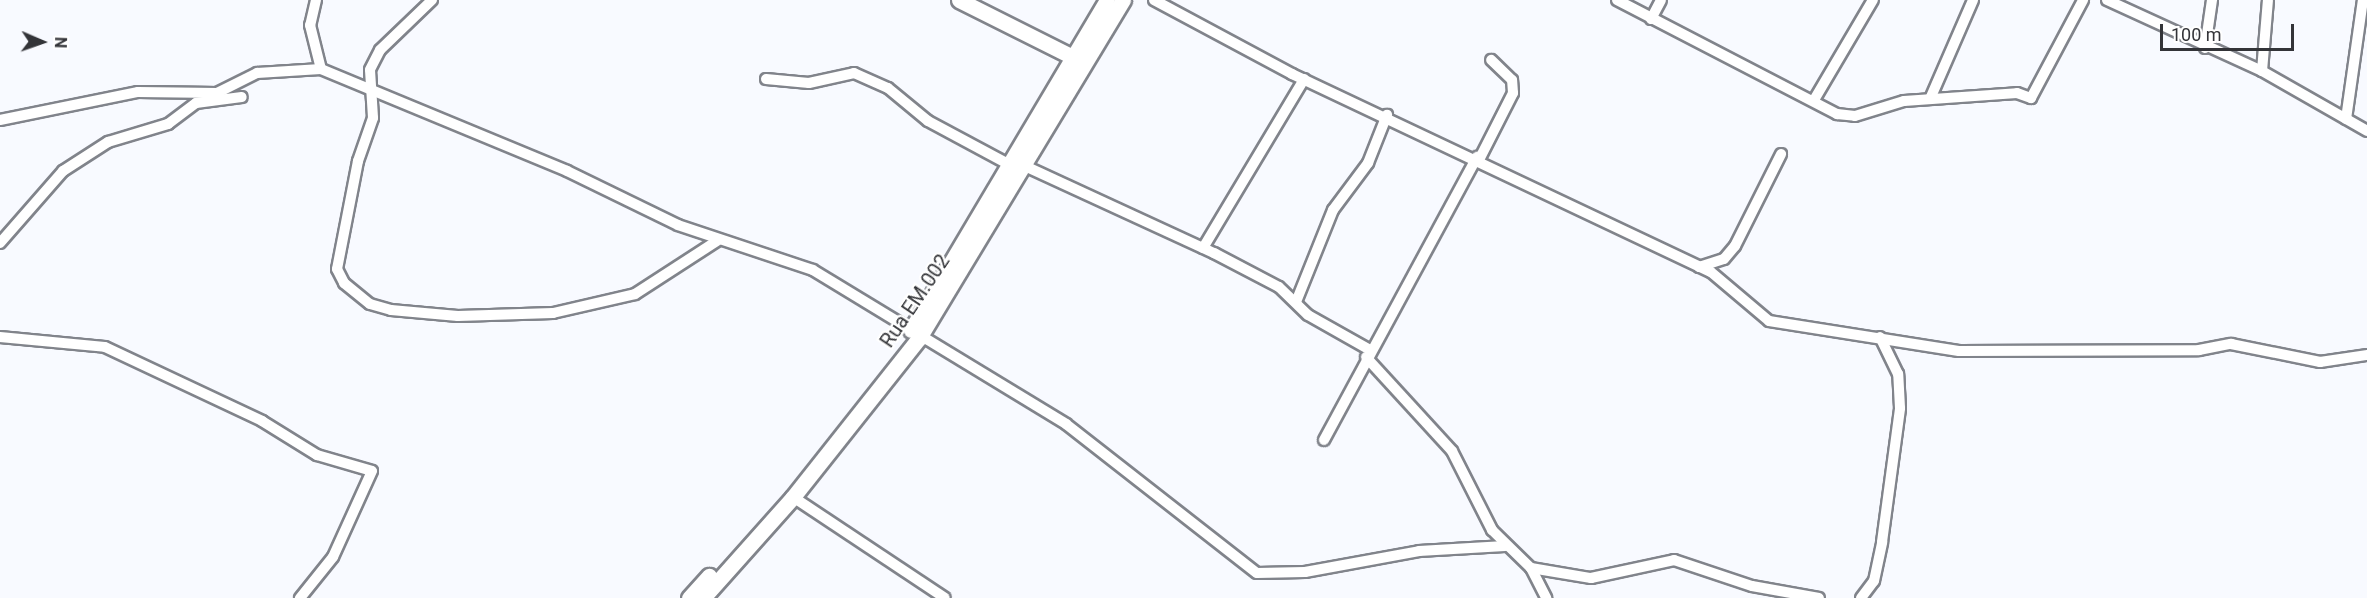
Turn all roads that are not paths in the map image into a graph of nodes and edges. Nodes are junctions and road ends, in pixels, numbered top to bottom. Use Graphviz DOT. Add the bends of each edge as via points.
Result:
graph roads {
  1 [pos="316,0"];
  2 [pos="432,0"];
  3 [pos="959,0"];
  4 [pos="1107,0"];
  5 [pos="1123,0"];
  6 [pos="1154,0"];
  7 [pos="1617,0"];
  8 [pos="1661,0"];
  9 [pos="1873,0"];
  10 [pos="1973,0"];
  11 [pos="2083,0"];
  12 [pos="2107,0"];
  13 [pos="2212,0"];
  14 [pos="2268,0"];
  15 [pos="2363,0"];
  16 [pos="1651,19"];
  17 [pos="2205,48"];
  18 [pos="1077,59"];
  19 [pos="1491,60"];
  20 [pos="321,69"];
  21 [pos="2262,71"];
  22 [pos="2362,73"];
  23 [pos="766,78"];
  24 [pos="1304,79"];
  25 [pos="368,87"];
  26 [pos="242,97"];
  27 [pos="1930,99"];
  28 [pos="1814,100"];
  29 [pos="1387,115"];
  30 [pos="2346,119"];
  31 [pos="0,120"];
  32 [pos="2367,131"];
  33 [pos="1781,154"];
  34 [pos="1478,158"];
  35 [pos="1020,166"];
  36 [pos="717,241"];
  37 [pos="0,243"];
  38 [pos="1203,248"];
  39 [pos="1698,267"];
  40 [pos="1296,302"];
  41 [pos="915,334"];
  42 [pos="0,337"];
  43 [pos="1880,337"];
  44 [pos="1368,353"];
  45 [pos="2367,355"];
  46 [pos="1324,440"];
  47 [pos="793,497"];
  48 [pos="1505,546"];
  49 [pos="1531,568"];
  50 [pos="300,598"];
  51 [pos="689,598"];
  52 [pos="703,598"];
  53 [pos="945,598"];
  54 [pos="1546,598"];
  55 [pos="1820,598"];
  56 [pos="1861,598"];
  1 -- 20 [label="street" via="310,25"];
  2 -- 25 [label="street" via="380,50"];
  3 -- 18 [label="street"];
  4 -- 18 [label="street, Rua EM.002"];
  5 -- 35 [label="street, Rua EM.002"];
  6 -- 24 [label="street"];
  7 -- 16 [label="street"];
  8 -- 16 [label="street"];
  9 -- 28 [label="street"];
  10 -- 27 [label="street"];
  11 -- 27 [label="street" via="2031,98 2017,93"];
  12 -- 17 [label="street"];
  13 -- 17 [label="street"];
  14 -- 21 [label="street"];
  15 -- 22 [label="street"];
  16 -- 28 [label="street"];
  17 -- 21 [label="street"];
  18 -- 35 [label="street, Rua EM.002"];
  19 -- 34 [label="street" via="1512,80 1513,93"];
  20 -- 25 [label="street"];
  20 -- 31 [label="street" via="257,73 217,93 138,92"];
  21 -- 30 [label="street"];
  22 -- 30 [label="street"];
  23 -- 35 [label="street" via="808,83 854,73 888,88 928,121"];
  24 -- 29 [label="street"];
  24 -- 38 [label="street"];
  25 -- 36 [label="street"];
  25 -- 36 [label="street" via="373,118 358,161 337,269 370,304 458,316 575,310 635,294"];
  26 -- 37 [label="street" via="196,103 168,124 108,142 63,171"];
  27 -- 28 [label="street" via="1855,116 1837,114"];
  29 -- 34 [label="street"];
  29 -- 40 [label="street" via="1368,162 1333,210"];
  30 -- 32 [label="street"];
  33 -- 39 [label="street" via="1735,246 1724,259"];
  34 -- 39 [label="street"];
  34 -- 44 [label="street"];
  35 -- 38 [label="street"];
  35 -- 41 [label="street, Rua EM.002"];
  36 -- 41 [label="street" via="813,270"];
  38 -- 40 [label="street"];
  39 -- 43 [label="street" via="1727,282 1769,321"];
  40 -- 44 [label="street" via="1308,315"];
  41 -- 47 [label="street, Rua EM.002"];
  41 -- 48 [label="street" via="1066,423 1257,573 1305,572 1419,551"];
  41 -- 51 [label="street, Rua EM.002" via="785,491"];
  42 -- 50 [label="street" via="105,347 262,421 317,455 372,471 333,557"];
  43 -- 45 [label="street" via="1959,351 2199,350 2231,344 2320,362"];
  43 -- 56 [label="street" via="1898,374 1900,408 1887,521 1874,581"];
  44 -- 46 [label="street"];
  44 -- 48 [label="street" via="1452,452"];
  47 -- 52 [label="street, Rua EM.002"];
  47 -- 53 [label="street"];
  48 -- 49 [label="street"];
  49 -- 54 [label="street"];
  49 -- 55 [label="street" via="1591,578 1674,560 1752,586"];
}
